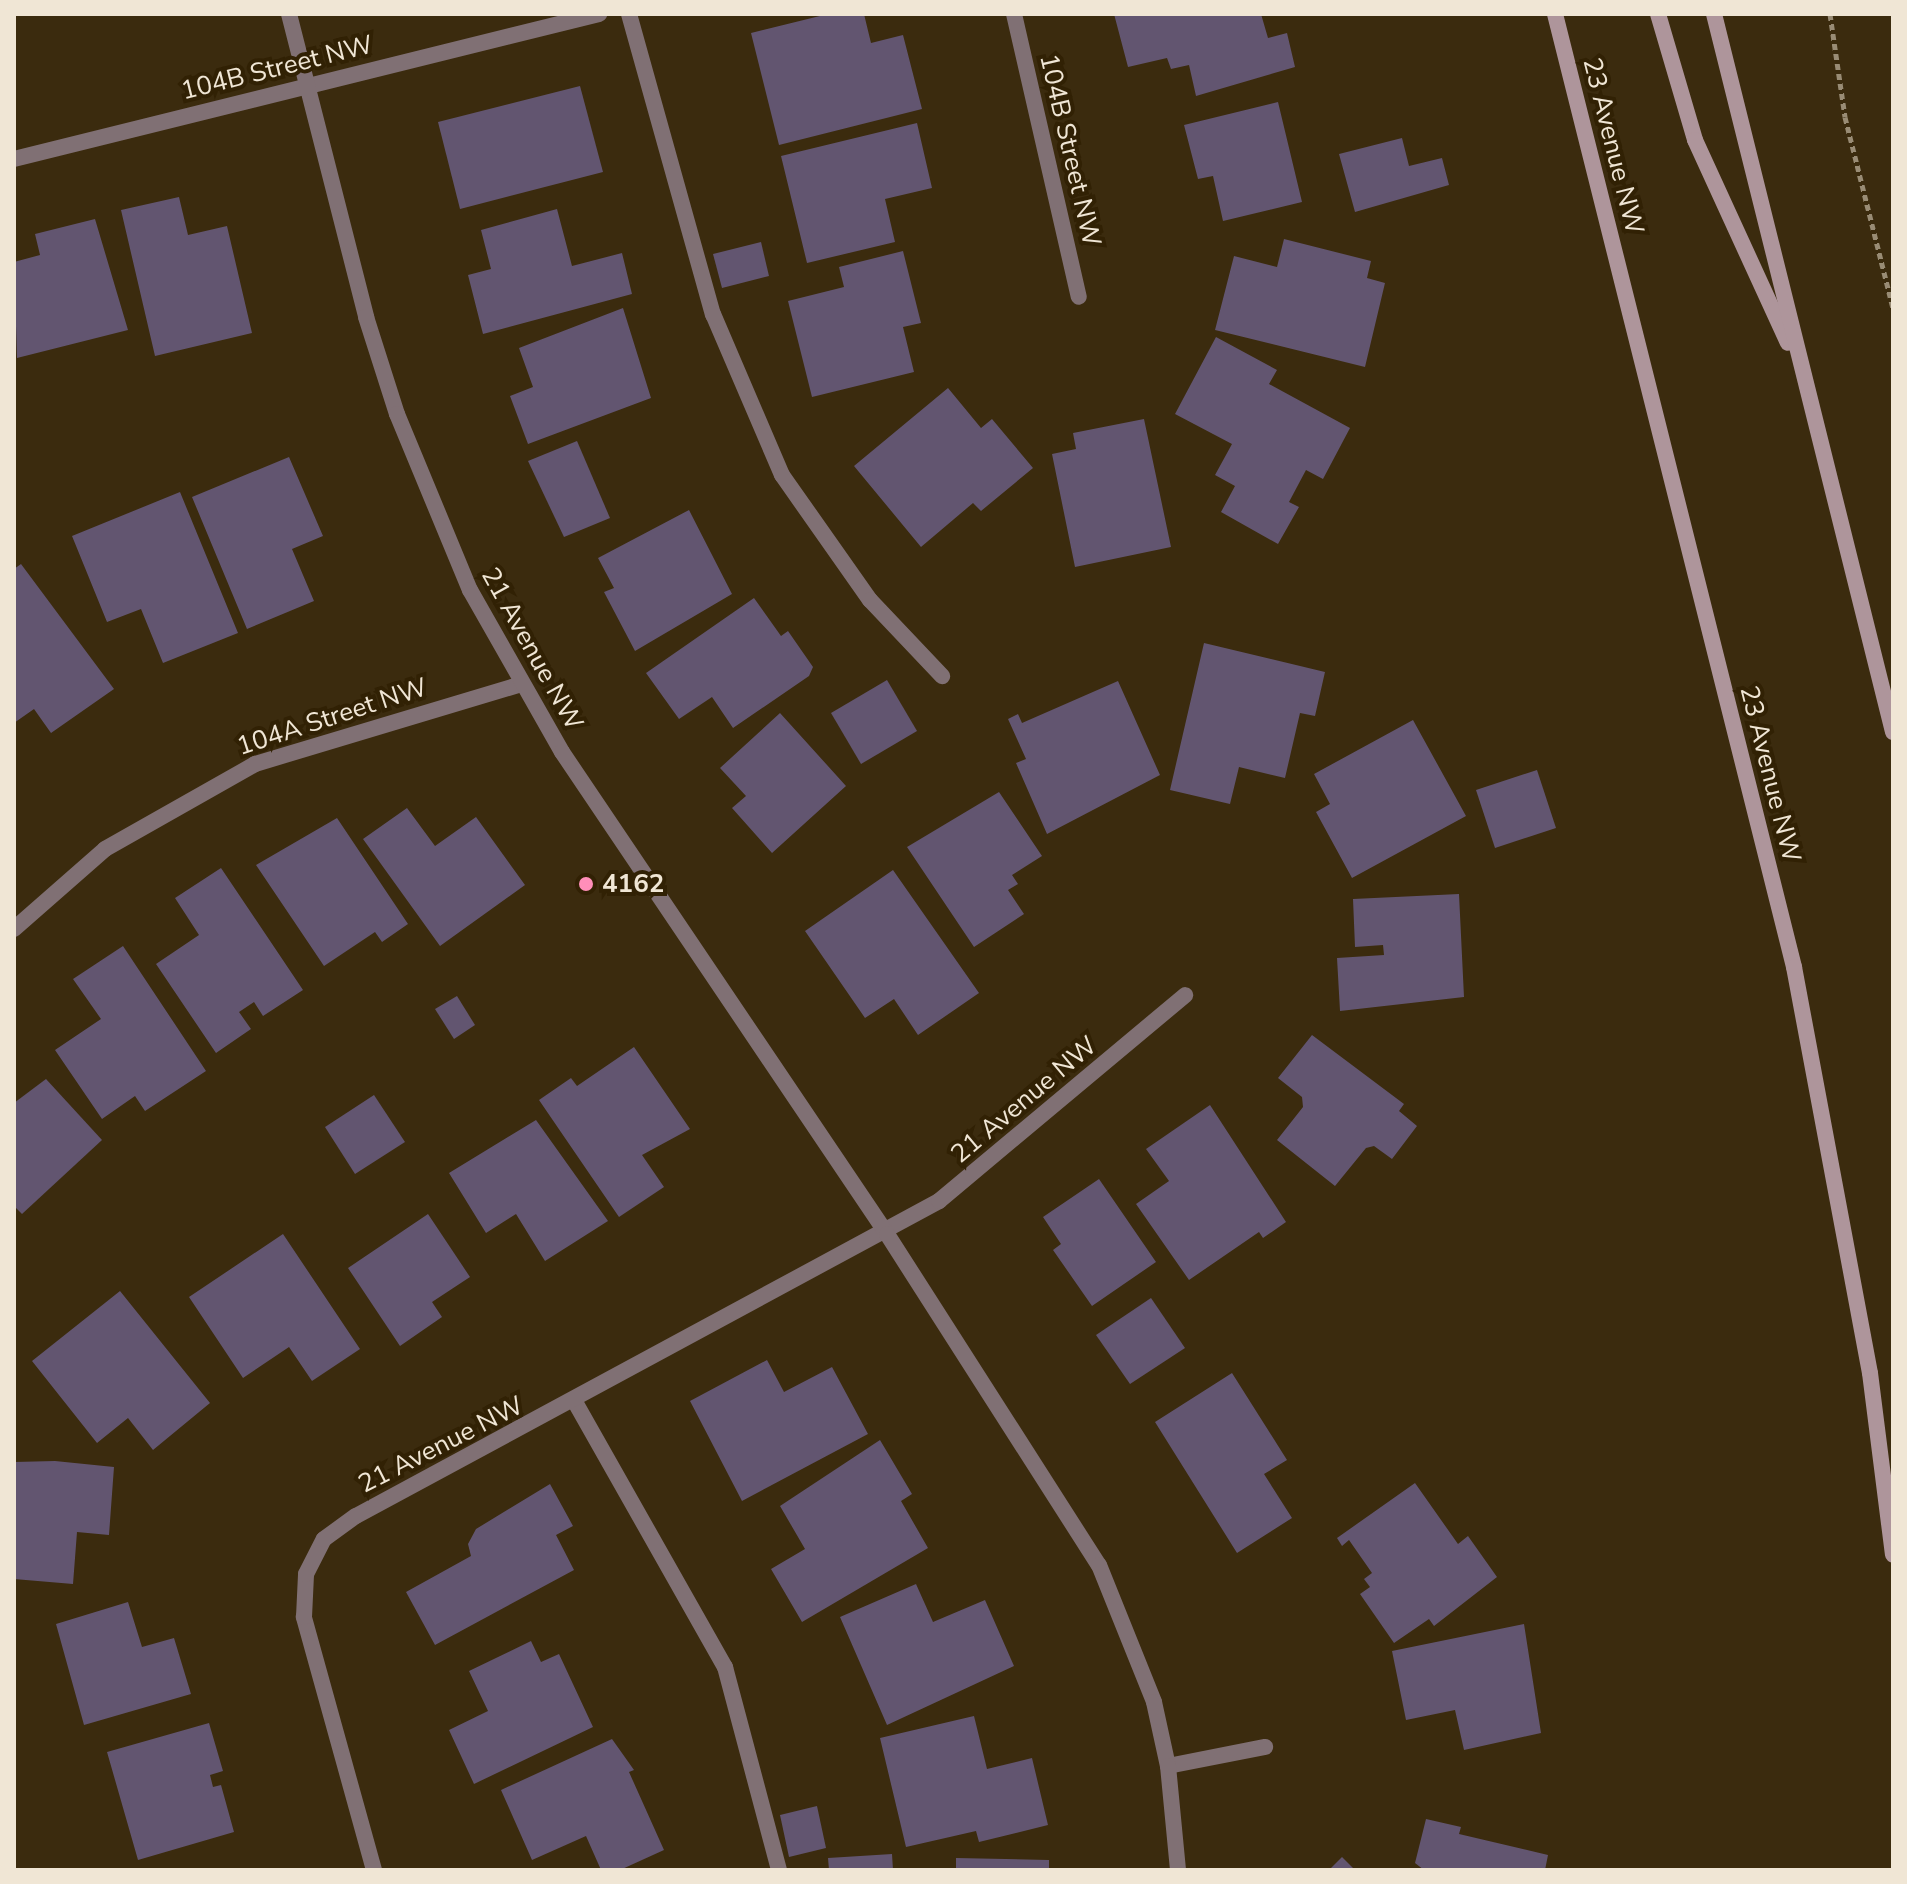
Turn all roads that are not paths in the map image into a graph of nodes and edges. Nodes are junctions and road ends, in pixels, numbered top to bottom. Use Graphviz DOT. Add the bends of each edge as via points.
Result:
graph roads {
  1 [pos="289,14"];
  2 [pos="599,14"];
  3 [pos="629,14"];
  4 [pos="1014,14"];
  5 [pos="1555,14"];
  6 [pos="1658,14"];
  7 [pos="1714,14"];
  8 [pos="306,85"];
  9 [pos="14,159"];
  10 [pos="1079,297"];
  11 [pos="1805,381"];
  12 [pos="942,676"];
  13 [pos="521,684"];
  14 [pos="1893,732"];
  15 [pos="14,929"];
  16 [pos="1185,995"];
  17 [pos="887,1234"];
  18 [pos="575,1402"];
  19 [pos="1893,1555"];
  20 [pos="1265,1747"];
  21 [pos="1168,1766"];
  22 [pos="374,1870"];
  23 [pos="779,1870"];
  24 [pos="1178,1870"];
  1 -- 8 [label="street, 21 Avenue NW"];
  2 -- 8 [label="street, 104B Street NW"];
  3 -- 12 [label="street" via="713,314 782,475 870,600"];
  4 -- 10 [label="street, 104B Street NW"];
  5 -- 19 [label="main road, 23 Avenue NW" via="1794,967 1852,1270"];
  6 -- 11 [label="main road" via="1695,140"];
  7 -- 11 [label="main road"];
  8 -- 9 [label="street, 104B Street NW"];
  8 -- 13 [label="street, 21 Avenue NW" via="397,414 470,590"];
  11 -- 14 [label="main road"];
  13 -- 15 [label="street, 104A Street NW" via="255,764 105,849"];
  13 -- 17 [label="street, 21 Avenue NW"];
  16 -- 17 [label="street, 21 Avenue NW" via="960,1186"];
  17 -- 18 [label="street, 21 Avenue NW"];
  17 -- 21 [label="street, 21 Avenue NW" via="1099,1565 1139,1654"];
  18 -- 22 [label="street, 21 Avenue NW" via="336,1527 313,1554 303,1591 304,1617"];
  18 -- 23 [label="street" via="731,1680"];
  20 -- 21 [label="street"];
  21 -- 24 [label="street, 21 Avenue NW"];
}
